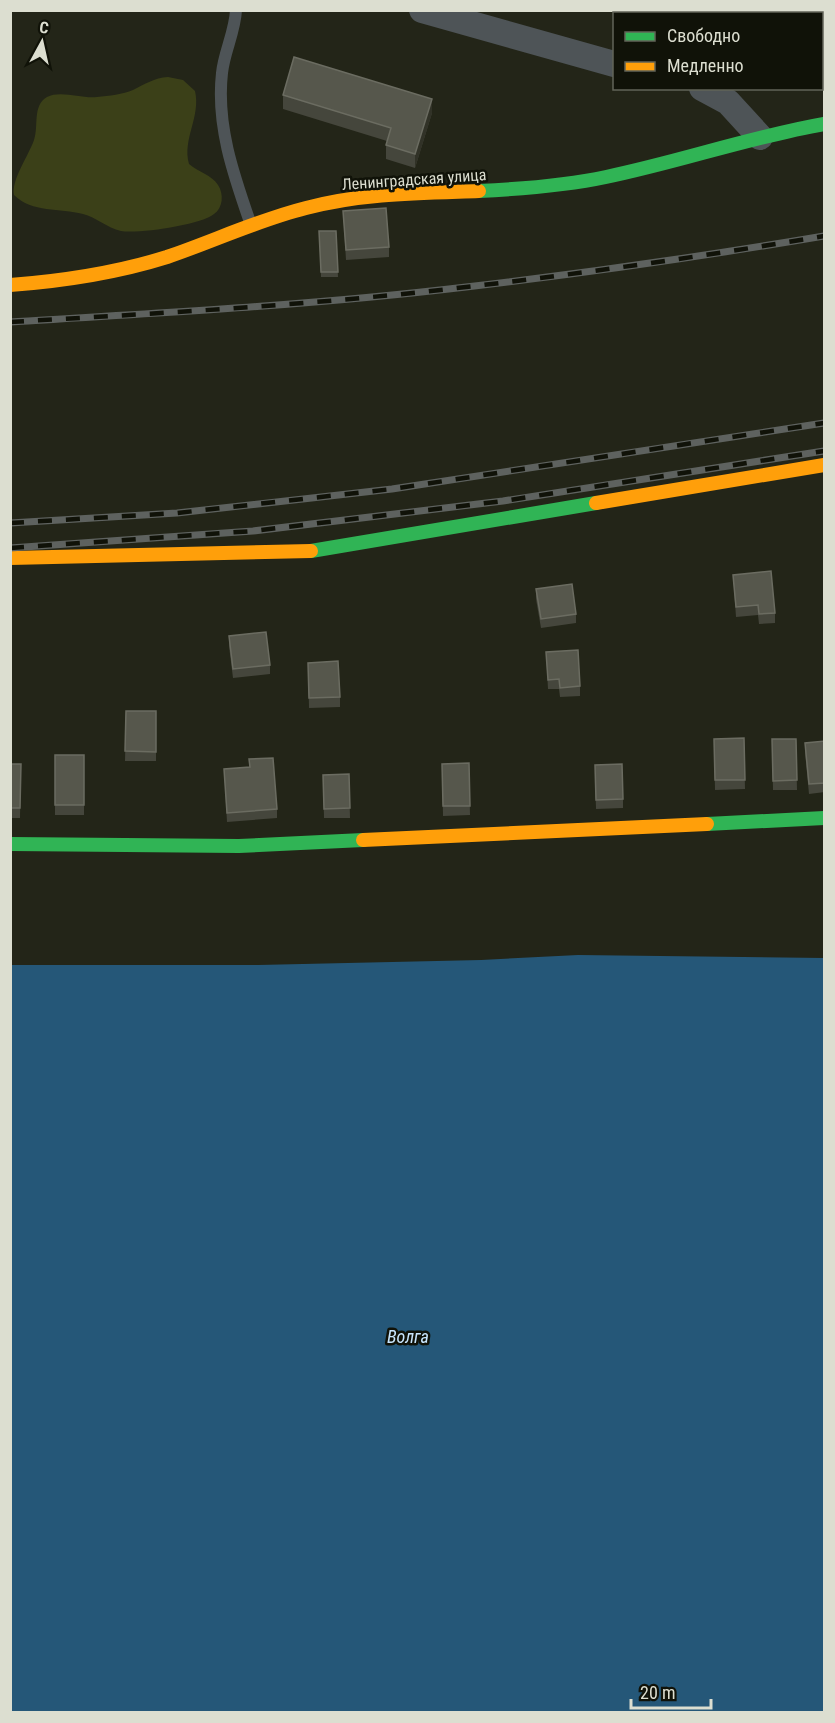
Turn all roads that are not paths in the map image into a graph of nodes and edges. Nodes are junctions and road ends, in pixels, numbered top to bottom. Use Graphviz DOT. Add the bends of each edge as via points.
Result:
graph roads {
  1 [pos="236,10"];
  2 [pos="422,10"];
  3 [pos="613,63"];
  4 [pos="709,90"];
  5 [pos="728,95"];
  6 [pos="825,124"];
  7 [pos="760,137"];
  8 [pos="251,227"];
  9 [pos="10,285"];
  10 [pos="825,465"];
  11 [pos="10,558"];
  12 [pos="825,818"];
  13 [pos="10,844"];
  1 -- 8 [label="lane" via="225,54 221,96 228,158"];
  2 -- 3 [label="street"];
  4 -- 5 [label="street"];
  5 -- 7 [label="street"];
  6 -- 7 [label="street, Ленинградская улица"];
  7 -- 8 [label="street, Ленинградская улица" via="572,184 360,197 323,204"];
  8 -- 9 [label="street, Ленинградская улица" via="134,267"];
  10 -- 11 [label="street" via="314,550"];
  12 -- 13 [label="street" via="239,846"];
}
